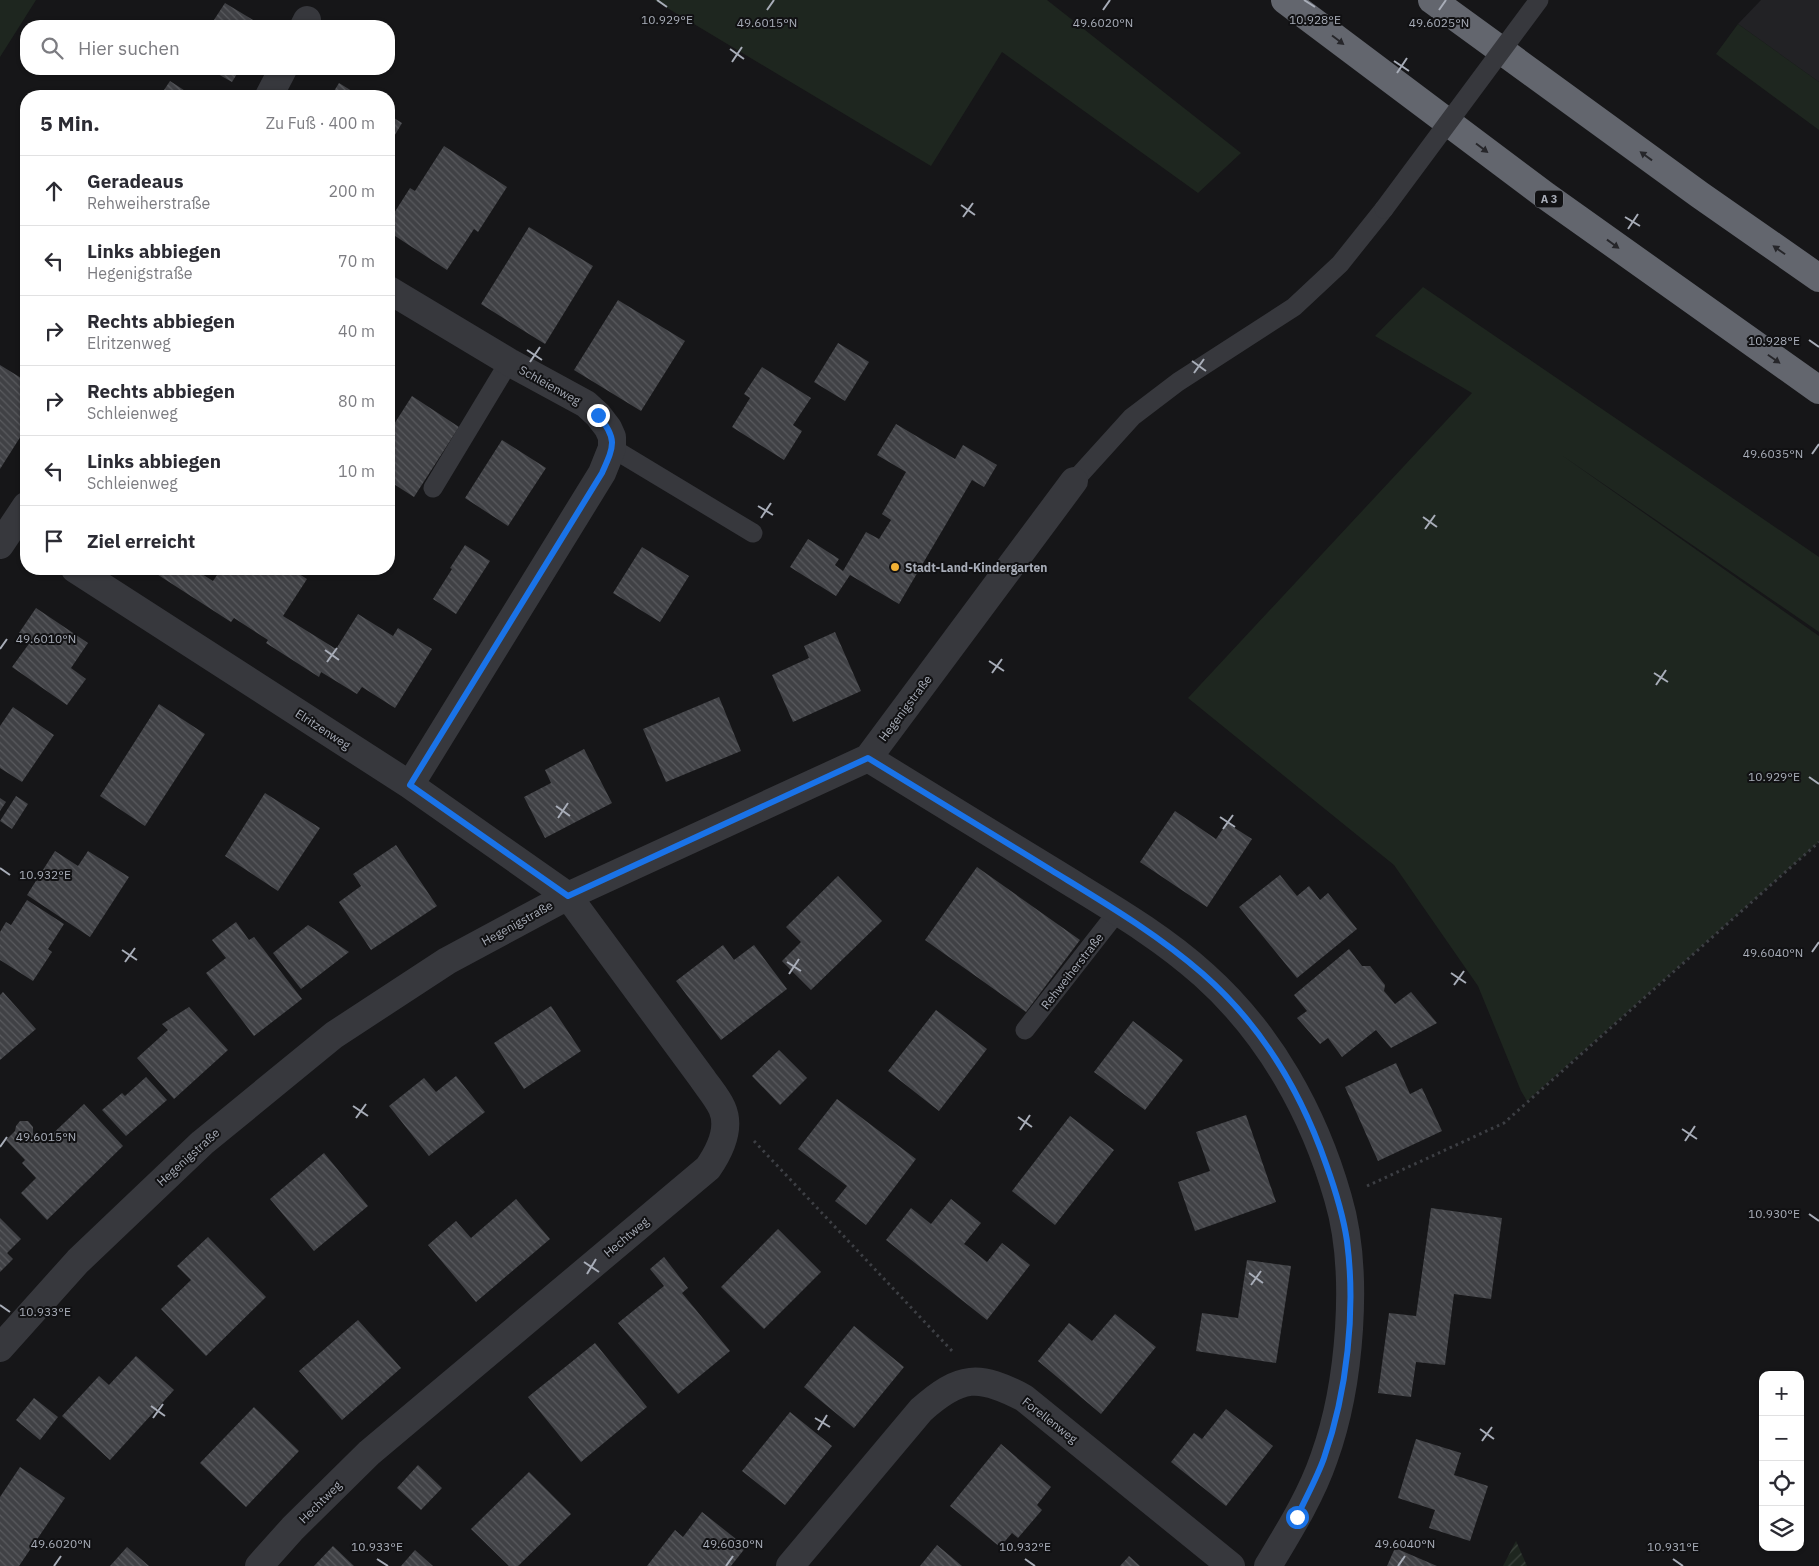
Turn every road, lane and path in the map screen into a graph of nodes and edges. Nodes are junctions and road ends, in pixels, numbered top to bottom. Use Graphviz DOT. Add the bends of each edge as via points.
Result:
graph roads {
  1 [pos="1285,0"];
  2 [pos="1432,0"];
  3 [pos="1540,0"];
  4 [pos="280,75"];
  5 [pos="272,90"];
  6 [pos="1819,278"];
  7 [pos="395,294"];
  8 [pos="509,362"];
  9 [pos="1819,390"];
  10 [pos="612,448"];
  11 [pos="1074,481"];
  12 [pos="434,488"];
  13 [pos="20,520"];
  14 [pos="753,533"];
  15 [pos="13,537"];
  16 [pos="84,575"];
  17 [pos="868,758"];
  18 [pos="410,785"];
  19 [pos="1819,842"];
  20 [pos="568,896"];
  21 [pos="1118,911"];
  22 [pos="1025,1030"];
  23 [pos="722,1107"];
  24 [pos="1339,1199"];
  25 [pos="0,1348"];
  26 [pos="980,1381"];
  27 [pos="259,1566"];
  28 [pos="790,1566"];
  29 [pos="1231,1566"];
  30 [pos="1268,1566"];
  1 -- 9 [label="highway, A 3, one-way" via="1546,196"];
  6 -- 2 [label="highway, one-way"];
  3 -- 11 [label="lane, bridge" via="1340,264 1294,307 1178,382 1132,417"];
  4 -- 5 [label="street"];
  7 -- 8 [label="street, Schleienweg"];
  8 -- 10 [label="street, Schleienweg" via="586,404 608,428"];
  8 -- 12 [label="lane"];
  10 -- 14 [label="lane"];
  10 -- 18 [label="street" via="602,473"];
  11 -- 17 [label="street, Hegenigstraße"];
  13 -- 15 [label="street"];
  16 -- 18 [label="street, Elritzenweg"];
  17 -- 20 [label="street, Hegenigstraße"];
  17 -- 21 [label="street"];
  18 -- 20 [label="street, Elritzenweg"];
  19 -- 24 [label="path" via="1504,1122"];
  20 -- 23 [label="street"];
  20 -- 25 [label="street, Hegenigstraße" via="447,962 334,1035 202,1143 78,1261"];
  21 -- 22 [label="lane, Rehweiherstraße"];
  21 -- 24 [label="street" via="1205,976 1266,1044 1303,1106"];
  23 -- 26 [label="path"];
  23 -- 27 [label="street, Hechtweg" via="721,1144 708,1168 369,1453"];
  24 -- 30 [label="street" via="1347,1241 1350,1297 1348,1348 1339,1402 1324,1458 1297,1517"];
  26 -- 28 [label="street, Forellenweg" via="956,1386 936,1396 921,1410"];
  26 -- 29 [label="street, Forellenweg" via="1024,1398"];
}
